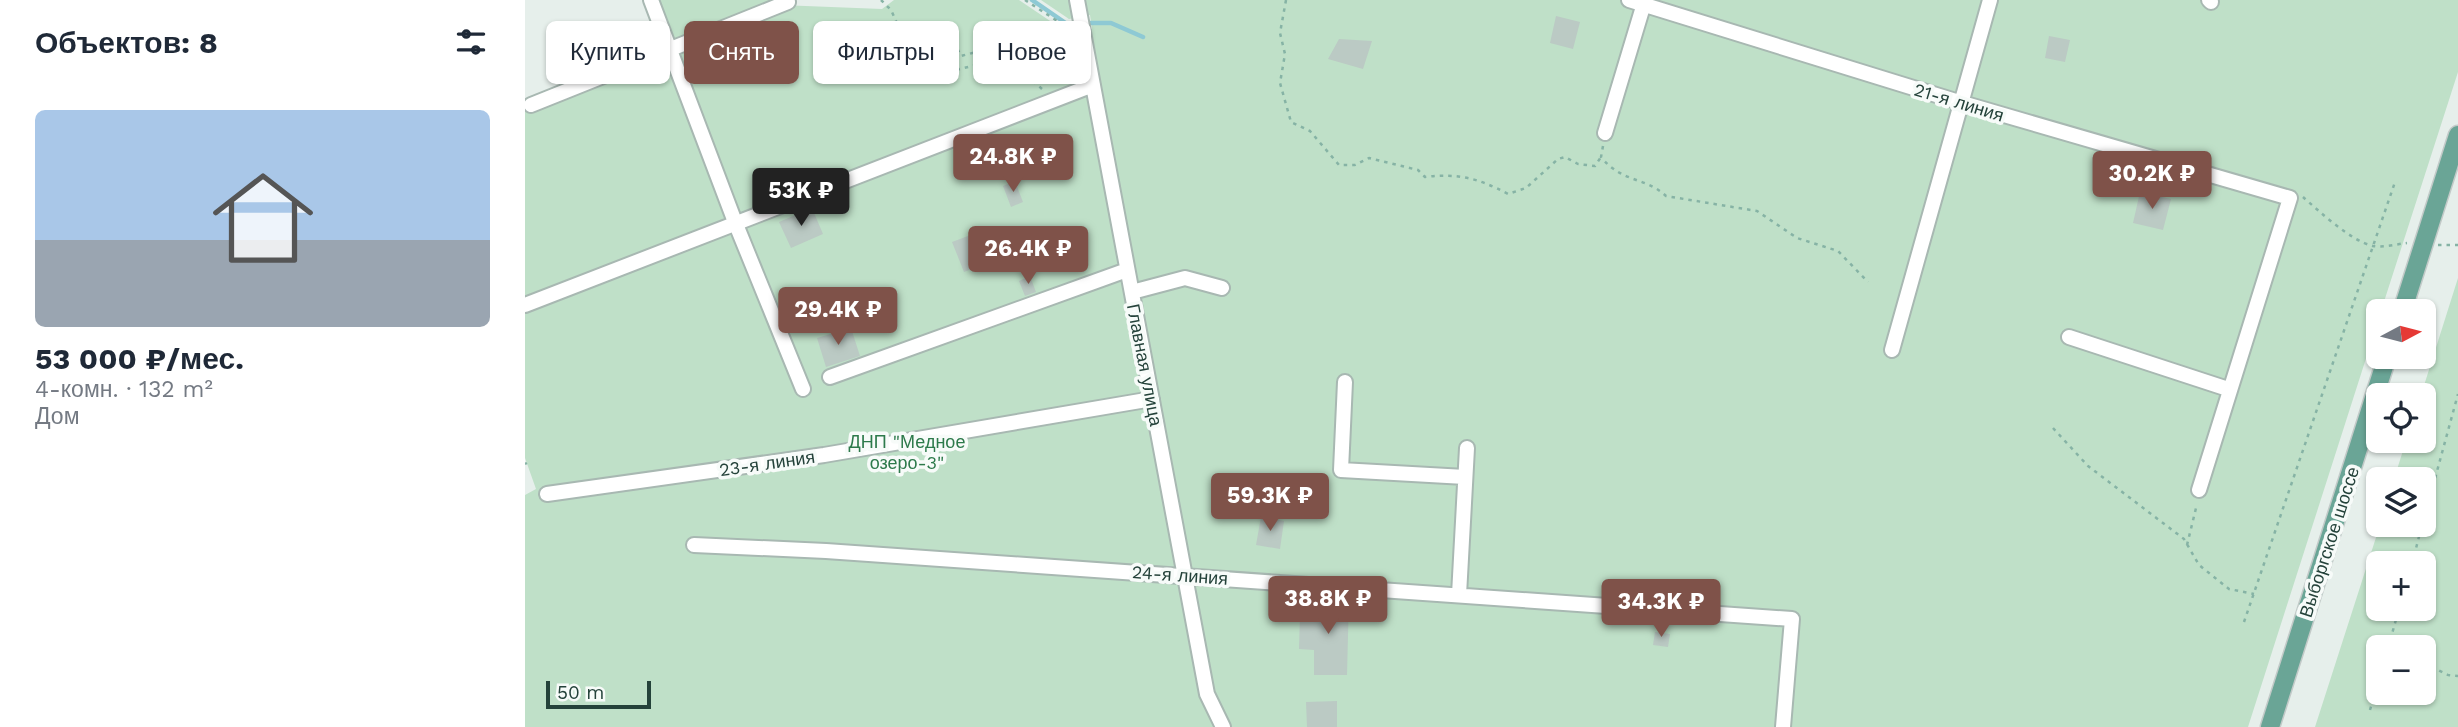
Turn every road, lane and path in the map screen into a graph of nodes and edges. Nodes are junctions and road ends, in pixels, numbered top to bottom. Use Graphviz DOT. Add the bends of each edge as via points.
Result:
graph roads {
  1 [pos="651,0"];
  2 [pos="881,0"];
  3 [pos="1025,0"];
  4 [pos="1077,0"];
  5 [pos="1286,0"];
  6 [pos="1629,0"];
  7 [pos="1990,0"];
  8 [pos="788,2"];
  9 [pos="1645,2"];
  10 [pos="659,21"];
  11 [pos="1055,21"];
  12 [pos="670,50"];
  13 [pos="670,53"];
  14 [pos="973,53"];
  15 [pos="584,84"];
  16 [pos="1037,84"];
  17 [pos="1093,85"];
  18 [pos="1055,99"];
  19 [pos="1959,102"];
  20 [pos="531,105"];
  21 [pos="1605,133"];
  22 [pos="2458,135"];
  23 [pos="1601,157"];
  24 [pos="2395,181"];
  25 [pos="2294,196"];
  26 [pos="735,222"];
  27 [pos="2423,245"];
  28 [pos="2458,245"];
  29 [pos="2374,246"];
  30 [pos="1128,270"];
  31 [pos="1867,282"];
  32 [pos="1222,288"];
  33 [pos="1132,292"];
  34 [pos="2406,299"];
  35 [pos="525,305"];
  36 [pos="2069,337"];
  37 [pos="1892,350"];
  38 [pos="2384,369"];
  39 [pos="830,377"];
  40 [pos="1345,382"];
  41 [pos="2228,389"];
  42 [pos="803,390"];
  43 [pos="2458,394"];
  44 [pos="1152,399"];
  45 [pos="2053,428"];
  46 [pos="1467,448"];
  47 [pos="2436,475"];
  48 [pos="1465,477"];
  49 [pos="2199,490"];
  50 [pos="547,494"];
  51 [pos="694,545"];
  52 [pos="2187,545"];
  53 [pos="1184,575"];
  54 [pos="2254,594"];
  55 [pos="1459,595"];
  56 [pos="2244,622"];
  57 [pos="2436,670"];
  58 [pos="2458,676"];
  59 [pos="2371,705"];
  60 [pos="2370,710"];
  61 [pos="1223,727"];
  62 [pos="1783,727"];
  63 [pos="2270,727"];
  1 -- 10 [label="street"];
  2 -- 14 [label="path" via="901,32 918,27 956,46 961,57"];
  3 -- 11 [label="path"];
  4 -- 17 [label="street, Главная улица"];
  5 -- 23 [label="path" via="1280,33 1285,54 1280,83 1291,122 1310,131 1339,164 1355,165 1369,158 1418,170 1425,177 1457,174 1479,179 1508,194 1526,188 1558,159 1595,166"];
  6 -- 9 [label="street, 21-я линия"];
  7 -- 19 [label="street"];
  8 -- 12 [label="street"];
  9 -- 19 [label="street, 21-я линия"];
  9 -- 21 [label="street"];
  13 -- 26 [label="street"];
  15 -- 20 [label="street"];
  16 -- 18 [label="path"];
  17 -- 18 [label="street"];
  17 -- 30 [label="street, Главная улица"];
  18 -- 26 [label="street"];
  19 -- 25 [label="street, 21-я линия"];
  19 -- 37 [label="street"];
  21 -- 23 [label="path"];
  22 -- 27 [label="main road"];
  23 -- 31 [label="path" via="1624,178 1658,188 1666,196 1757,211 1797,238 1838,251"];
  24 -- 29 [label="path"];
  25 -- 29 [label="path"];
  25 -- 41 [label="street"];
  26 -- 35 [label="street"];
  26 -- 42 [label="street"];
  27 -- 28 [label="path"];
  27 -- 29 [label="path"];
  27 -- 34 [label="main road"];
  29 -- 54 [label="path"];
  30 -- 33 [label="street, Главная улица"];
  30 -- 39 [label="street"];
  32 -- 33 [label="street" via="1185,278"];
  33 -- 44 [label="street, Главная улица"];
  36 -- 41 [label="street"];
  38 -- 63 [label="main road, Выборгское шоссе"];
  40 -- 48 [label="street" via="1341,470"];
  41 -- 49 [label="street"];
  43 -- 47 [label="path"];
  44 -- 50 [label="street, 23-я линия" via="824,455"];
  44 -- 53 [label="street, Главная улица"];
  45 -- 52 [label="path" via="2088,466"];
  46 -- 48 [label="street"];
  48 -- 55 [label="street"];
  49 -- 52 [label="path"];
  51 -- 53 [label="street, 24-я линия"];
  52 -- 54 [label="path" via="2199,565 2229,589"];
  53 -- 55 [label="street, 24-я линия"];
  53 -- 61 [label="street, Главная улица" via="1207,694"];
  54 -- 56 [label="path"];
  55 -- 62 [label="street, 24-я линия" via="1792,619"];
  57 -- 58 [label="path"];
  59 -- 60 [label="path"];
}
